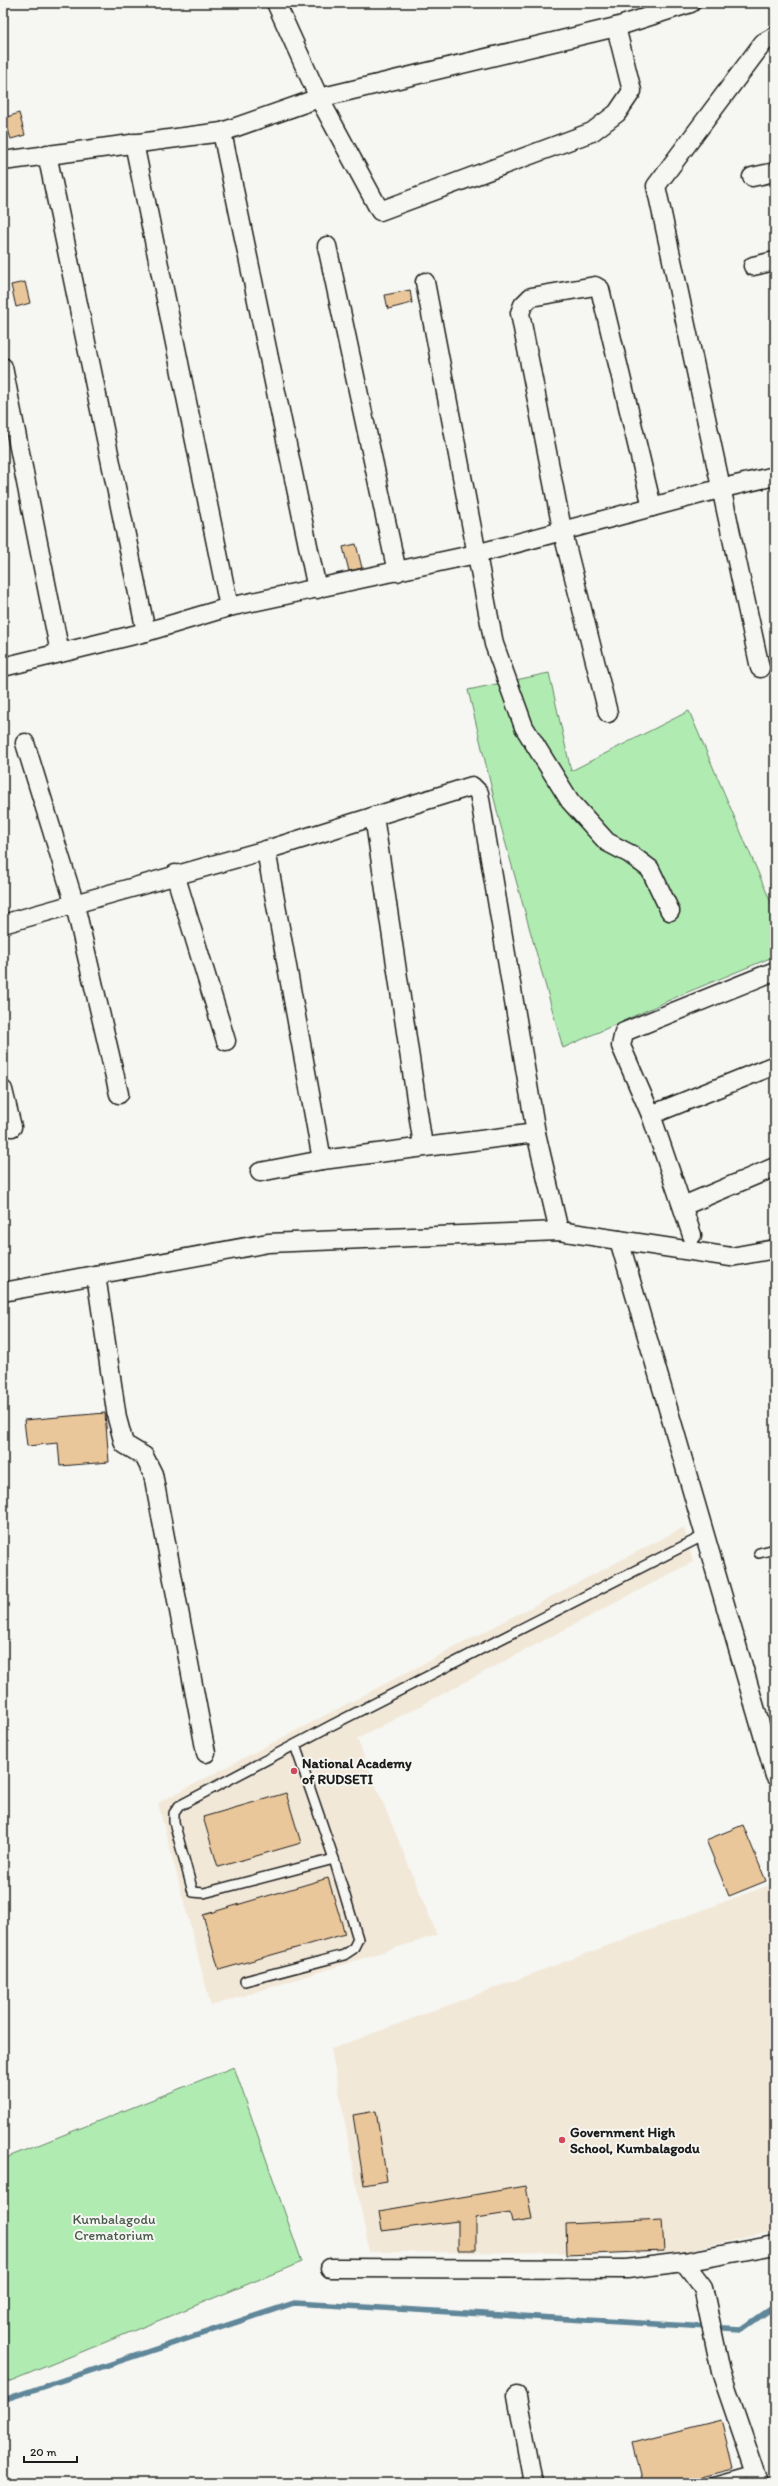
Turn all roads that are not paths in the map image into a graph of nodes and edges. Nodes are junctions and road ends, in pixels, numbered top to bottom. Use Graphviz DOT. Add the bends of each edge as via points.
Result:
graph roads {
  1 [pos="276,3"];
  2 [pos="691,3"];
  3 [pos="616,27"];
  4 [pos="775,36"];
  5 [pos="319,98"];
  6 [pos="222,132"];
  7 [pos="134,143"];
  8 [pos="47,154"];
  9 [pos="3,161"];
  10 [pos="775,172"];
  11 [pos="752,177"];
  12 [pos="327,246"];
  13 [pos="775,261"];
  14 [pos="753,266"];
  15 [pos="425,282"];
  16 [pos="3,367"];
  17 [pos="775,476"];
  18 [pos="723,488"];
  19 [pos="652,507"];
  20 [pos="562,531"];
  21 [pos="476,554"];
  22 [pos="396,572"];
  23 [pos="317,589"];
  24 [pos="229,607"];
  25 [pos="146,632"];
  26 [pos="60,653"];
  27 [pos="3,667"];
  28 [pos="760,668"];
  29 [pos="608,713"];
  30 [pos="25,742"];
  31 [pos="374,816"];
  32 [pos="266,850"];
  33 [pos="175,874"];
  34 [pos="75,905"];
  35 [pos="670,910"];
  36 [pos="3,924"];
  37 [pos="775,971"];
  38 [pos="226,1041"];
  39 [pos="775,1065"];
  40 [pos="3,1090"];
  41 [pos="119,1094"];
  42 [pos="651,1115"];
  43 [pos="12,1127"];
  44 [pos="536,1133"];
  45 [pos="423,1146"];
  46 [pos="322,1160"];
  47 [pos="775,1167"];
  48 [pos="260,1172"];
  49 [pos="683,1206"];
  50 [pos="559,1231"];
  51 [pos="692,1234"];
  52 [pos="619,1240"];
  53 [pos="775,1249"];
  54 [pos="96,1275"];
  55 [pos="3,1292"];
  56 [pos="705,1535"];
  57 [pos="775,1549"];
  58 [pos="759,1553"];
  59 [pos="295,1745"];
  60 [pos="206,1753"];
  61 [pos="775,1776"];
  62 [pos="334,1859"];
  63 [pos="245,1981"];
  64 [pos="775,2245"];
  65 [pos="684,2262"];
  66 [pos="330,2268"];
  67 [pos="517,2396"];
  68 [pos="757,2477"];
  69 [pos="533,2483"];
  70 [pos="712,2483"];
  1 -- 5 [label="street"];
  2 -- 3 [label="street"];
  3 -- 5 [label="street"];
  3 -- 5 [label="street" via="632,90 617,113 592,132 380,211"];
  4 -- 18 [label="street" via="763,43 656,186"];
  5 -- 6 [label="street"];
  6 -- 7 [label="street"];
  6 -- 23 [label="street"];
  7 -- 8 [label="street"];
  7 -- 24 [label="street"];
  8 -- 9 [label="street"];
  8 -- 25 [label="street"];
  10 -- 11 [label="street"];
  12 -- 22 [label="street"];
  13 -- 14 [label="street"];
  15 -- 21 [label="street"];
  16 -- 26 [label="street"];
  17 -- 18 [label="street"];
  18 -- 19 [label="street"];
  18 -- 28 [label="street"];
  19 -- 20 [label="street"];
  19 -- 20 [label="street" via="600,289 595,286 531,297 523,305 520,313"];
  20 -- 21 [label="street"];
  20 -- 29 [label="street"];
  21 -- 22 [label="street"];
  21 -- 35 [label="street" via="494,644 524,727 570,801 607,842 630,854 650,870"];
  22 -- 23 [label="street"];
  23 -- 24 [label="street"];
  24 -- 25 [label="street"];
  25 -- 26 [label="street"];
  26 -- 27 [label="street"];
  30 -- 34 [label="street"];
  31 -- 32 [label="street"];
  31 -- 44 [label="street" via="472,786 479,793"];
  31 -- 45 [label="street"];
  32 -- 33 [label="street"];
  32 -- 46 [label="street"];
  33 -- 34 [label="street"];
  33 -- 38 [label="street"];
  34 -- 36 [label="street"];
  34 -- 41 [label="street"];
  37 -- 42 [label="street" via="624,1032 621,1046"];
  39 -- 42 [label="street"];
  40 -- 43 [label="street"];
  42 -- 49 [label="street"];
  44 -- 45 [label="street"];
  44 -- 50 [label="street"];
  45 -- 46 [label="street"];
  46 -- 48 [label="street"];
  47 -- 49 [label="street"];
  49 -- 51 [label="street"];
  50 -- 52 [label="street"];
  50 -- 54 [label="street" via="268,1243"];
  52 -- 53 [label="street" via="731,1257"];
  52 -- 56 [label="street"];
  54 -- 55 [label="street"];
  54 -- 60 [label="street" via="117,1418 124,1444 144,1456 153,1474"];
  56 -- 59 [label="lane"];
  56 -- 61 [label="street"];
  57 -- 58 [label="lane"];
  59 -- 62 [label="lane"];
  59 -- 62 [label="lane" via="178,1806 174,1813 174,1822 193,1892 204,1892"];
  62 -- 63 [label="lane" via="358,1939 354,1949 344,1955"];
  64 -- 65 [label="street"];
  65 -- 66 [label="street" via="627,2268"];
  65 -- 68 [label="street" via="703,2287 721,2372"];
  67 -- 69 [label="street"];
  68 -- 70 [label="lane"];
}
